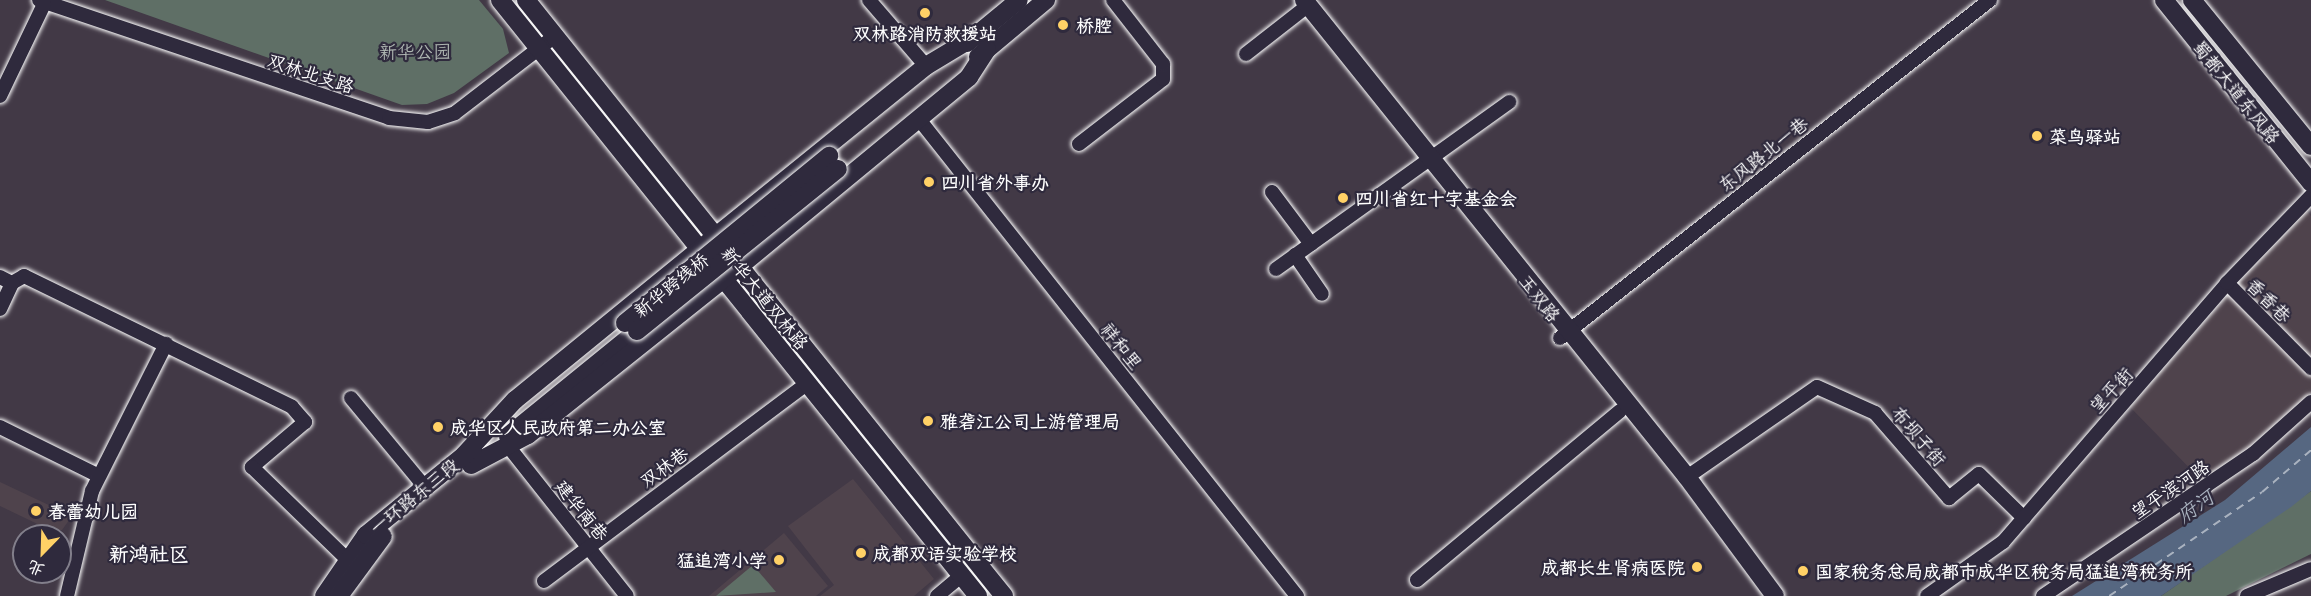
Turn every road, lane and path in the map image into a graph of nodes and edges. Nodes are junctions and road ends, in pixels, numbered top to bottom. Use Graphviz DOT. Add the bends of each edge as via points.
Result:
graph roads {
  1 [pos="500,0"];
  2 [pos="526,0"];
  3 [pos="869,0"];
  4 [pos="1019,0"];
  5 [pos="1046,0"];
  6 [pos="1113,0"];
  7 [pos="1990,0"];
  8 [pos="2164,0"];
  9 [pos="2193,0"];
  10 [pos="41,2"];
  11 [pos="1299,4"];
  12 [pos="555,36"];
  13 [pos="981,43"];
  14 [pos="539,48"];
  15 [pos="1246,54"];
  16 [pos="926,66"];
  17 [pos="0,96"];
  18 [pos="1509,102"];
  19 [pos="918,118"];
  20 [pos="1079,144"];
  21 [pos="2311,146"];
  22 [pos="1427,162"];
  23 [pos="2311,183"];
  24 [pos="1272,192"];
  25 [pos="2311,196"];
  26 [pos="716,236"];
  27 [pos="1311,244"];
  28 [pos="700,249"];
  29 [pos="1295,255"];
  30 [pos="740,266"];
  31 [pos="1275,269"];
  32 [pos="724,279"];
  33 [pos="6,280"];
  34 [pos="2227,284"];
  35 [pos="1322,294"];
  36 [pos="0,309"];
  37 [pos="1564,335"];
  38 [pos="166,344"];
  39 [pos="2311,368"];
  40 [pos="808,383"];
  41 [pos="351,398"];
  42 [pos="2311,402"];
  43 [pos="1620,411"];
  44 [pos="0,427"];
  45 [pos="508,446"];
  46 [pos="468,460"];
  47 [pos="99,476"];
  48 [pos="1687,477"];
  49 [pos="424,486"];
  50 [pos="2024,518"];
  51 [pos="587,545"];
  52 [pos="346,558"];
  53 [pos="2311,569"];
  54 [pos="962,575"];
  55 [pos="1417,580"];
  56 [pos="544,581"];
  57 [pos="67,596"];
  58 [pos="324,596"];
  59 [pos="339,596"];
  60 [pos="627,596"];
  61 [pos="937,596"];
  62 [pos="978,596"];
  63 [pos="1004,596"];
  64 [pos="1297,596"];
  65 [pos="1761,596"];
  66 [pos="1775,596"];
  67 [pos="1927,596"];
  68 [pos="2043,596"];
  69 [pos="2247,596"];
  1 -- 14 [label="main road, 新华大道双林路"];
  2 -- 12 [label="main road, 新华大道双林路"];
  3 -- 16 [label="street"];
  4 -- 13 [label="main road"];
  5 -- 13 [label="main road"];
  6 -- 20 [label="street" via="1163,64 1163,79"];
  7 -- 37 [label="street, 东风路北一巷"];
  8 -- 23 [label="main road, 蜀都大道东风路"];
  9 -- 21 [label="main road, 蜀都大道东风路"];
  10 -- 14 [label="street, 双林北支路" via="389,117 428,122 454,113"];
  10 -- 17 [label="street"];
  11 -- 15 [label="street"];
  11 -- 22 [label="main road, 玉双路"];
  12 -- 14 [label="street, 双林北支路"];
  12 -- 26 [label="main road, 新华大道双林路"];
  13 -- 16 [label="main road"];
  13 -- 19 [label="main road" via="969,77"];
  13 -- 46 [label="main road, 新华跨线桥, bridge"];
  14 -- 28 [label="main road, 新华大道双林路"];
  16 -- 26 [label="main road"];
  18 -- 22 [label="street"];
  19 -- 30 [label="main road"];
  19 -- 64 [label="street, 祥和里"];
  22 -- 27 [label="street"];
  22 -- 37 [label="main road, 玉双路"];
  24 -- 27 [label="street"];
  25 -- 34 [label="street, 望平街"];
  26 -- 28 [label="main road"];
  26 -- 30 [label="main road, 新华大道双林路"];
  27 -- 29 [label="street"];
  28 -- 32 [label="main road, 新华大道双林路"];
  28 -- 46 [label="main road" via="515,400"];
  29 -- 31 [label="street"];
  29 -- 35 [label="street"];
  30 -- 32 [label="main road"];
  30 -- 63 [label="main road, 新华大道双林路"];
  32 -- 40 [label="main road, 新华大道双林路"];
  32 -- 45 [label="main road"];
  33 -- 36 [label="street"];
  33 -- 38 [label="street" via="24,276"];
  34 -- 39 [label="street, 香香巷"];
  34 -- 50 [label="street, 望平街"];
  37 -- 43 [label="main road, 玉双路"];
  37 -- 48 [label="main road, 玉双路"];
  38 -- 47 [label="street"];
  38 -- 52 [label="street" via="292,407 305,422 252,468"];
  40 -- 51 [label="street, 双林巷"];
  40 -- 54 [label="main road, 新华大道双林路"];
  41 -- 49 [label="street"];
  42 -- 68 [label="street, 望平滨河路" via="2253,454"];
  43 -- 55 [label="street"];
  43 -- 65 [label="main road, 玉双路"];
  44 -- 47 [label="street"];
  45 -- 46 [label="main road"];
  45 -- 51 [label="street, 建华南巷"];
  46 -- 49 [label="main road, 一环路东三段"];
  46 -- 59 [label="main road, 一环路东三段" via="387,532"];
  47 -- 57 [label="street"];
  48 -- 50 [label="street, 布坝子街" via="1817,387 1875,413 1949,498 1979,474"];
  48 -- 66 [label="main road, 玉双路"];
  49 -- 52 [label="main road, 一环路东三段"];
  50 -- 67 [label="street, 望平街" via="2003,542"];
  51 -- 56 [label="street, 双林巷"];
  51 -- 60 [label="street, 建华南巷"];
  52 -- 58 [label="main road, 一环路东三段"];
  53 -- 69 [label="street"];
  54 -- 61 [label="street"];
  54 -- 62 [label="main road, 新华大道双林路"];
}
